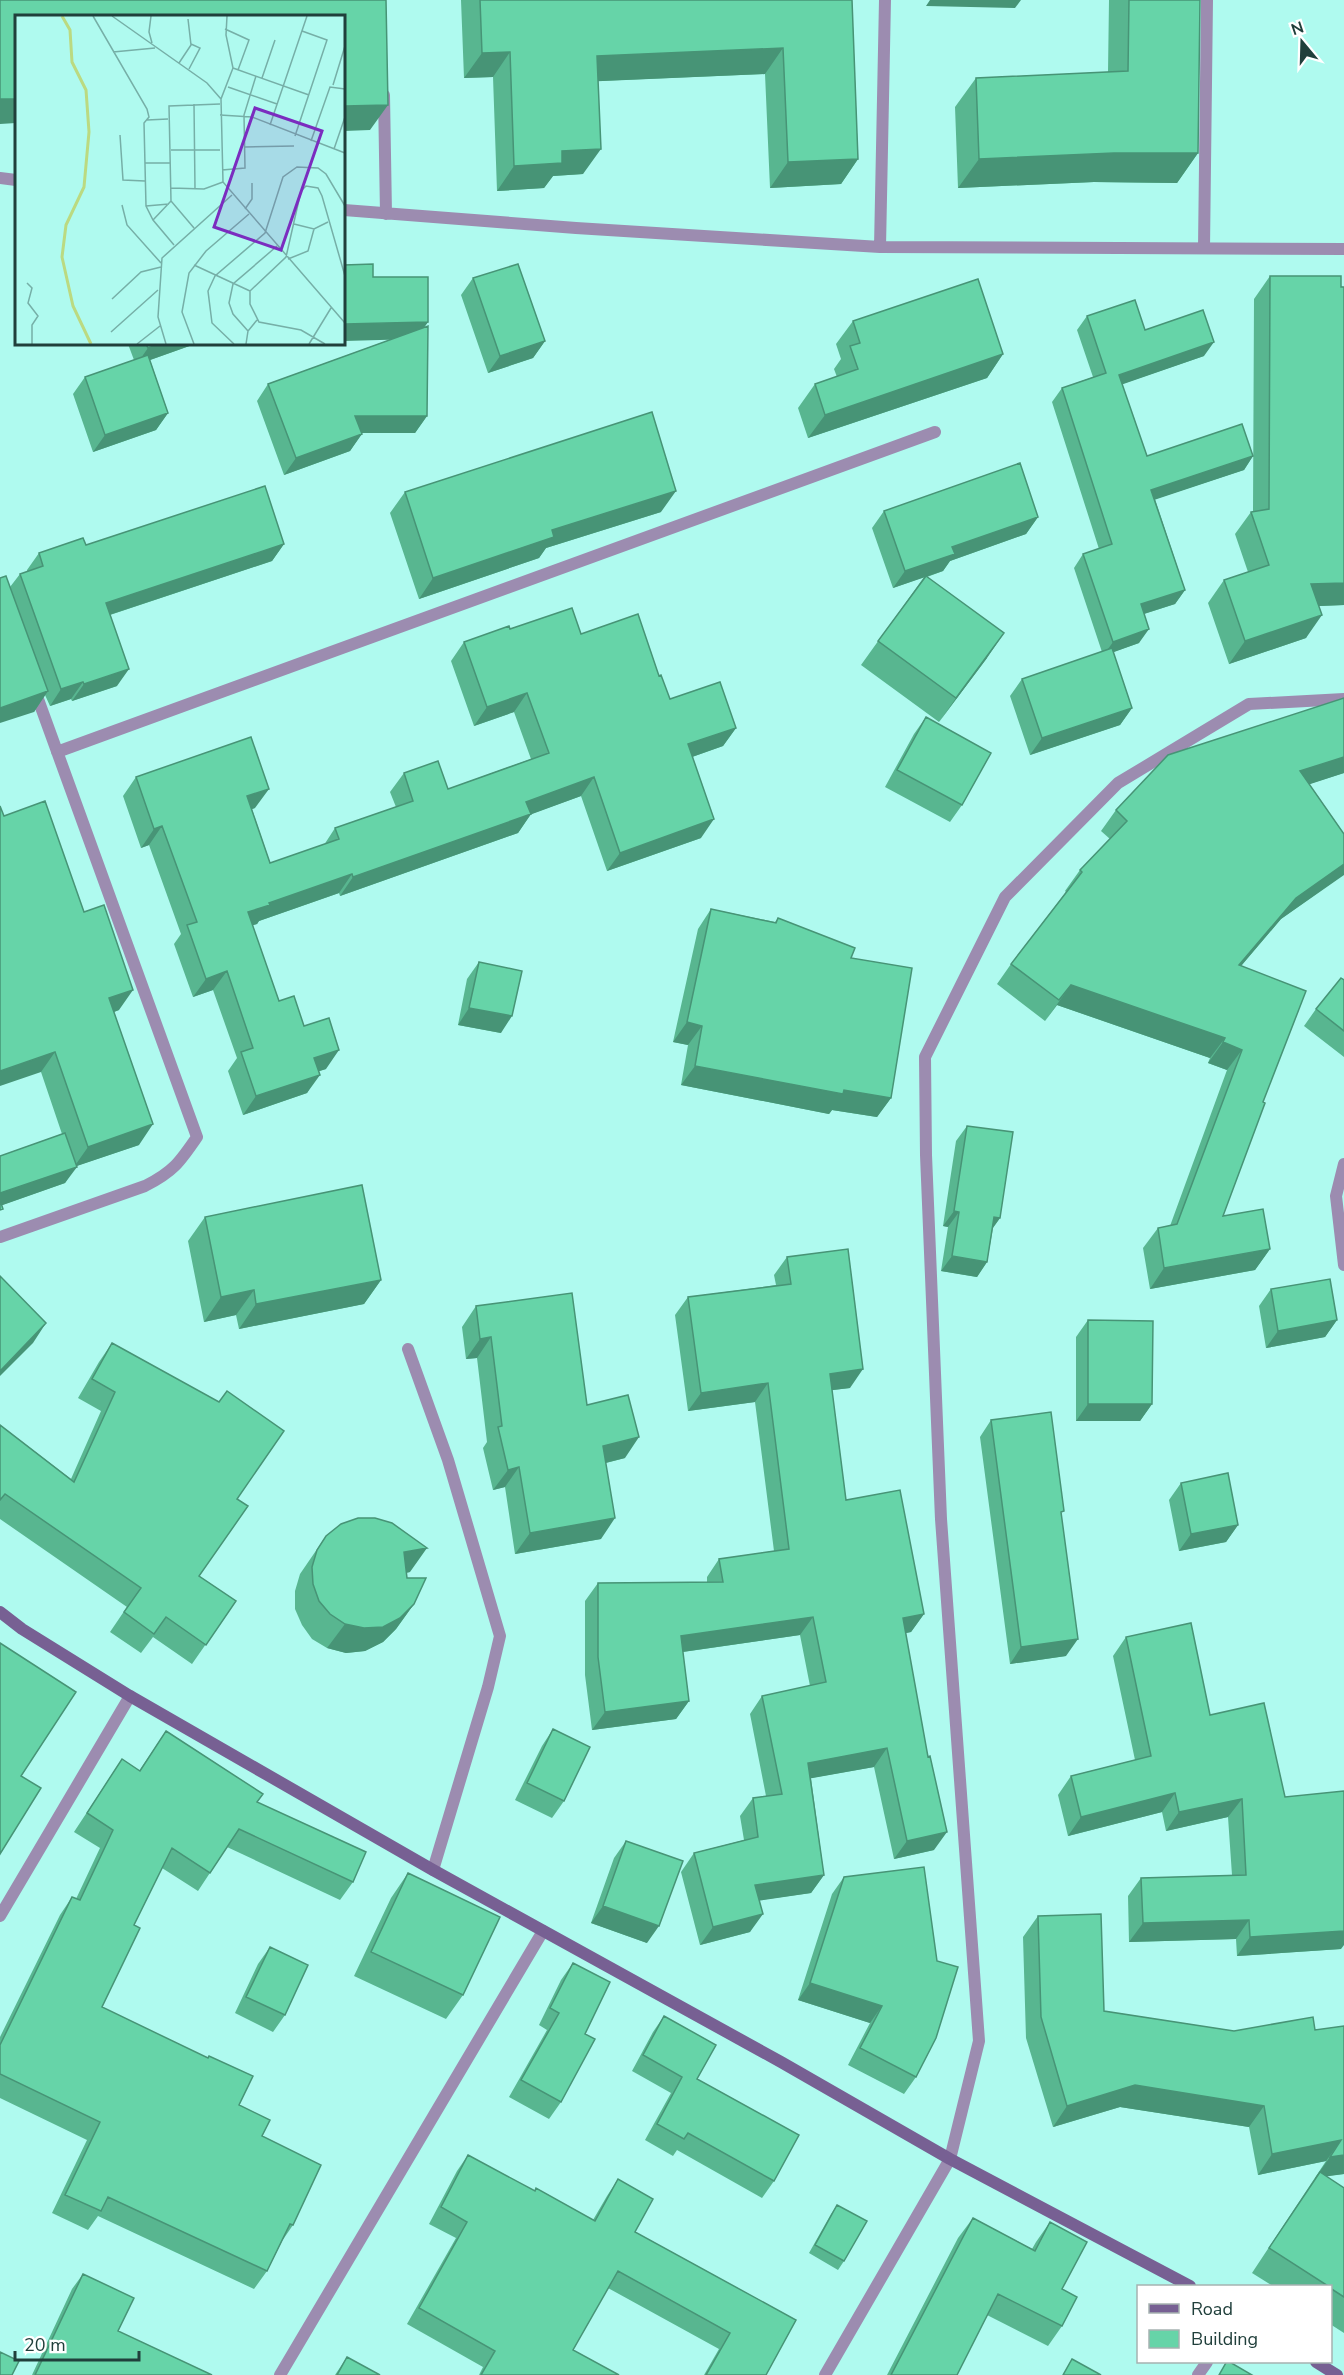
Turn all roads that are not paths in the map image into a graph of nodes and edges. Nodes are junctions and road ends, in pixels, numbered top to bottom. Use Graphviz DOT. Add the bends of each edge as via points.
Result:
graph roads {
  1 [pos="885,0"];
  2 [pos="1207,0"];
  3 [pos="384,83"];
  4 [pos="0,178"];
  5 [pos="15,180"];
  6 [pos="345,210"];
  7 [pos="386,214"];
  8 [pos="880,247"];
  9 [pos="1204,249"];
  10 [pos="1344,249"];
  11 [pos="935,432"];
  12 [pos="31,678"];
  13 [pos="1344,699"];
  14 [pos="57,752"];
  15 [pos="1344,1164"];
  16 [pos="0,1237"];
  17 [pos="1344,1265"];
  18 [pos="408,1349"];
  19 [pos="0,1612"];
  20 [pos="130,1696"];
  21 [pos="433,1870"];
  22 [pos="0,1916"];
  23 [pos="543,1931"];
  24 [pos="950,2159"];
  25 [pos="1188,2285"];
  26 [pos="1319,2363"];
  27 [pos="280,2375"];
  28 [pos="825,2375"];
  29 [pos="1337,2375"];
  1 -- 8 [label="street"];
  2 -- 9 [label="street"];
  3 -- 7 [label="street"];
  4 -- 5 [label="street"];
  6 -- 7 [label="street"];
  7 -- 8 [label="street"];
  8 -- 9 [label="street"];
  9 -- 10 [label="street"];
  11 -- 14 [label="street"];
  12 -- 14 [label="street"];
  13 -- 24 [label="street" via="1249,704 1118,783 1005,897 925,1057 941,1519 980,2041"];
  14 -- 16 [label="street" via="197,1137 177,1166 152,1182"];
  15 -- 17 [label="street" via="1336,1196"];
  18 -- 21 [label="street" via="448,1460 500,1636"];
  19 -- 20 [label="street"];
  20 -- 21 [label="street"];
  20 -- 22 [label="street"];
  21 -- 23 [label="street"];
  23 -- 24 [label="street"];
  23 -- 27 [label="street"];
  24 -- 25 [label="street"];
  24 -- 28 [label="street"];
  26 -- 29 [label="street"];
}
